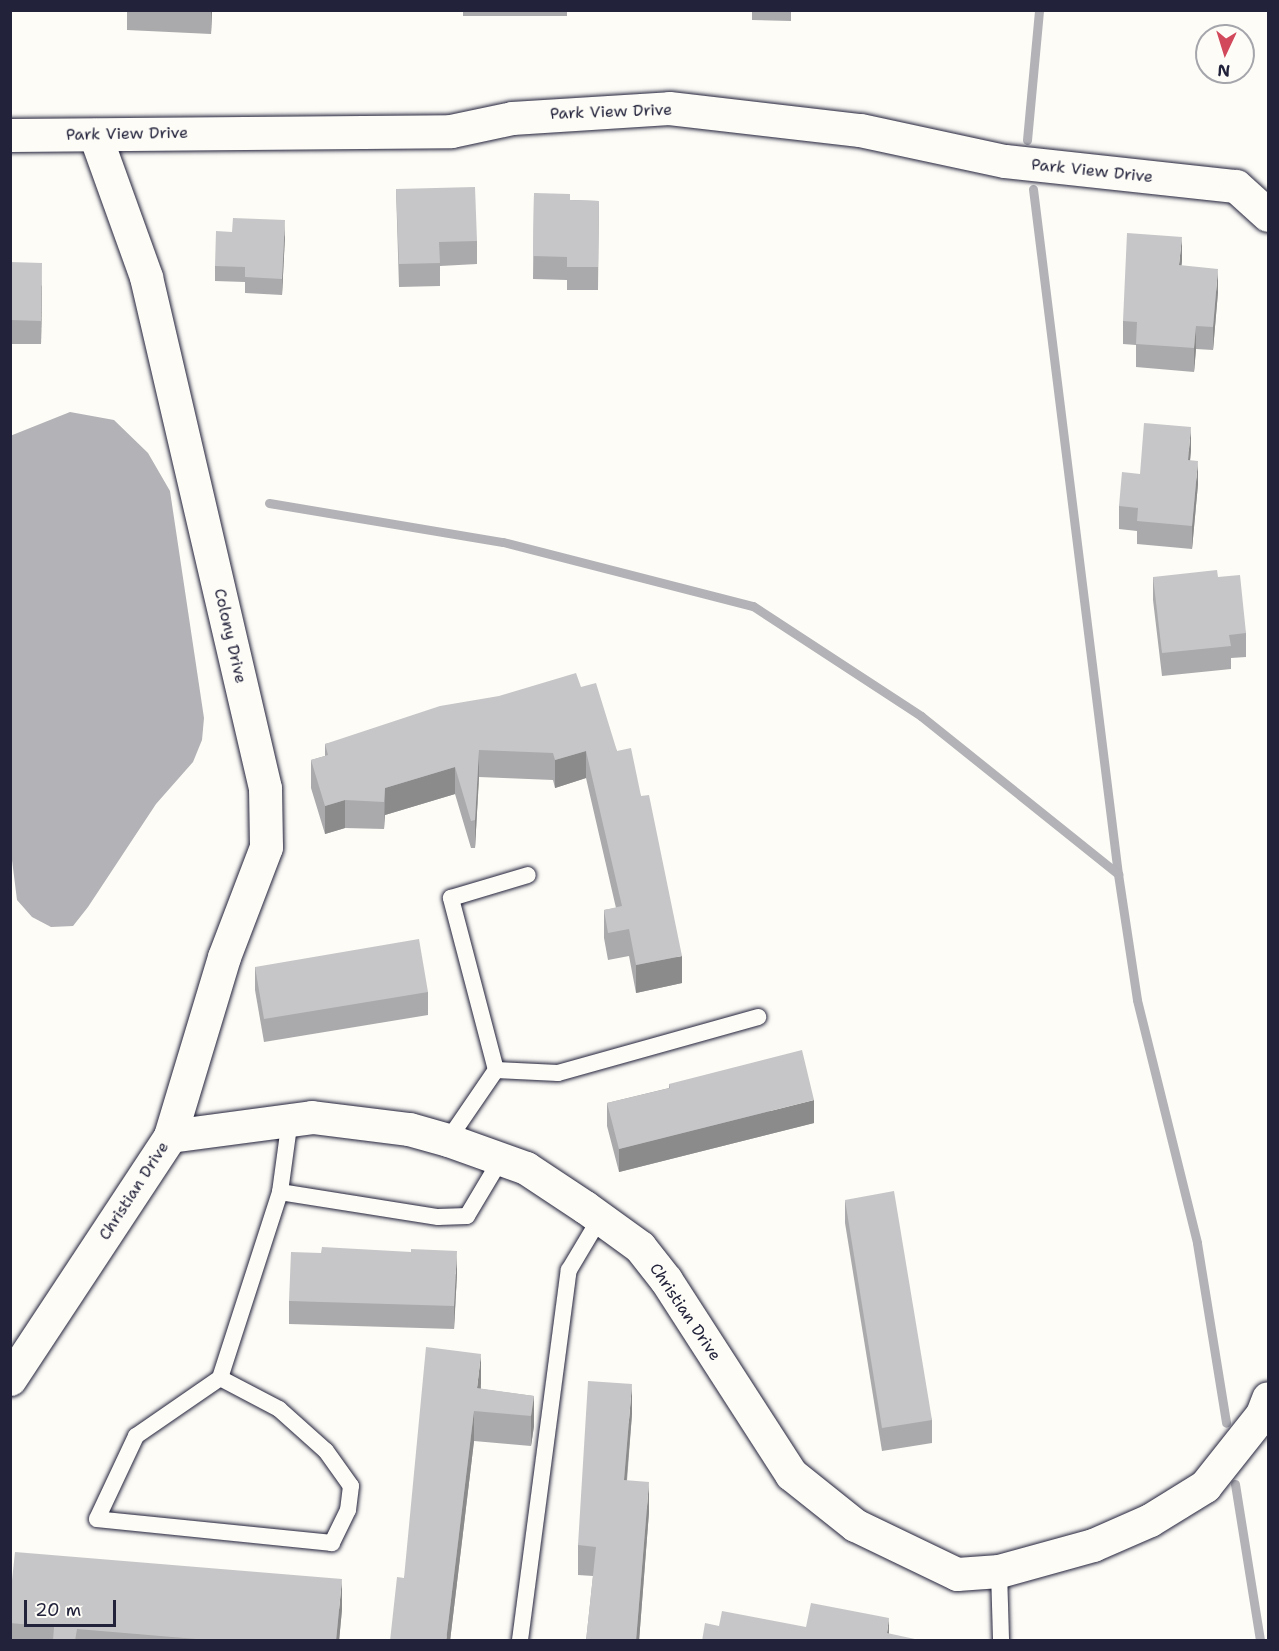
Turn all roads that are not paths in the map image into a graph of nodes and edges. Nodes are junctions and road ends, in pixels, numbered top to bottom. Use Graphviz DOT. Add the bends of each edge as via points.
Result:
graph roads {
  1 [pos="10,135"];
  2 [pos="96,135"];
  3 [pos="1269,215"];
  4 [pos="528,875"];
  5 [pos="758,1017"];
  6 [pos="496,1070"];
  7 [pos="290,1119"];
  8 [pos="170,1136"];
  9 [pos="448,1140"];
  10 [pos="501,1159"];
  11 [pos="280,1192"];
  12 [pos="600,1218"];
  13 [pos="220,1378"];
  14 [pos="10,1379"];
  15 [pos="1269,1398"];
  16 [pos="999,1570"];
  17 [pos="520,1641"];
  18 [pos="1001,1641"];
  1 -- 2 [label="street, Park View Drive"];
  2 -- 3 [label="street, Park View Drive" via="451,131 512,118 669,108 860,130 1005,161 1236,186"];
  2 -- 8 [label="street, Colony Drive" via="146,277 265,788 266,847 224,957"];
  4 -- 6 [label="lane" via="451,898"];
  5 -- 6 [label="lane" via="558,1073"];
  6 -- 9 [label="lane"];
  7 -- 8 [label="street, Christian Drive"];
  7 -- 9 [label="street, Christian Drive" via="312,1117 409,1129"];
  7 -- 11 [label="lane"];
  8 -- 14 [label="street, Christian Drive"];
  9 -- 10 [label="street, Christian Drive"];
  10 -- 11 [label="lane" via="467,1216 438,1217"];
  10 -- 12 [label="street, Christian Drive" via="526,1168"];
  11 -- 13 [label="lane"];
  12 -- 16 [label="street, Christian Drive" via="640,1247 666,1280 791,1474 855,1525 902,1551 957,1574"];
  12 -- 17 [label="lane" via="569,1270"];
  13 -- 13 [label="lane" via="136,1436 97,1520 332,1543 348,1510 351,1486 326,1451 279,1410"];
  15 -- 16 [label="street, Christian Drive" via="1262,1414 1205,1486 1150,1520 1093,1545"];
  16 -- 18 [label="lane"];
}
